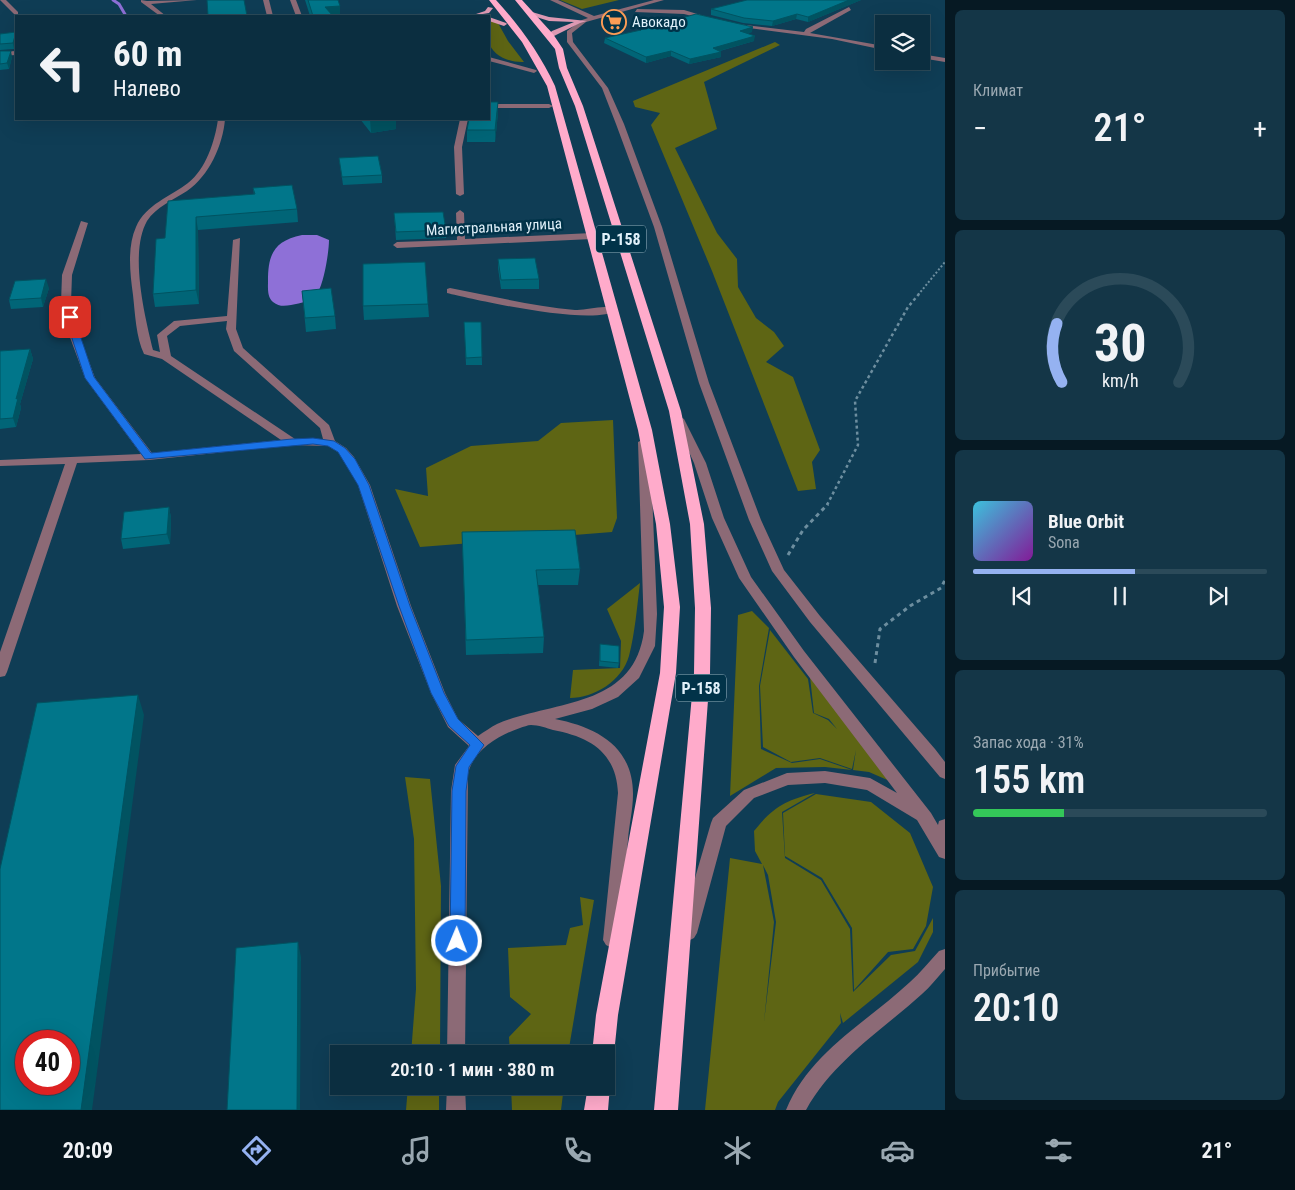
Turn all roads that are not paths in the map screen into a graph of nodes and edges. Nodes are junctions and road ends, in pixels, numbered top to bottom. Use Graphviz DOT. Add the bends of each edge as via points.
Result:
graph roads {
  1 [pos="3,0"];
  2 [pos="194,0"];
  3 [pos="266,0"];
  4 [pos="293,0"];
  5 [pos="484,0"];
  6 [pos="508,0"];
  7 [pos="518,0"];
  8 [pos="553,0"];
  9 [pos="661,0"];
  10 [pos="144,2"];
  11 [pos="491,4"];
  12 [pos="849,9"];
  13 [pos="622,11"];
  14 [pos="16,13"];
  15 [pos="532,14"];
  16 [pos="161,15"];
  17 [pos="270,15"];
  18 [pos="299,15"];
  19 [pos="477,15"];
  20 [pos="490,19"];
  21 [pos="588,19"];
  22 [pos="721,23"];
  23 [pos="504,24"];
  24 [pos="731,25"];
  25 [pos="806,35"];
  26 [pos="550,36"];
  27 [pos="875,46"];
  28 [pos="15,53"];
  29 [pos="0,54"];
  30 [pos="930,58"];
  31 [pos="492,59"];
  32 [pos="945,60"];
  33 [pos="563,68"];
  34 [pos="534,71"];
  35 [pos="490,106"];
  36 [pos="549,106"];
  37 [pos="222,120"];
  38 [pos="464,120"];
  39 [pos="565,138"];
  40 [pos="460,194"];
  41 [pos="460,213"];
  42 [pos="84,223"];
  43 [pos="592,236"];
  44 [pos="236,240"];
  45 [pos="461,241"];
  46 [pos="397,245"];
  47 [pos="450,291"];
  48 [pos="611,310"];
  49 [pos="232,318"];
  50 [pos="166,357"];
  51 [pos="675,412"];
  52 [pos="645,430"];
  53 [pos="292,442"];
  54 [pos="330,443"];
  55 [pos="149,457"];
  56 [pos="72,460"];
  57 [pos="0,463"];
  58 [pos="0,672"];
  59 [pos="532,719"];
  60 [pos="478,745"];
  61 [pos="945,773"];
  62 [pos="925,818"];
  63 [pos="945,826"];
  64 [pos="943,847"];
  65 [pos="945,957"];
  66 [pos="678,967"];
  67 [pos="608,1015"];
  68 [pos="456,1045"];
  69 [pos="604,1045"];
  70 [pos="456,1095"];
  71 [pos="598,1095"];
  72 [pos="456,1110"];
  73 [pos="596,1110"];
  74 [pos="666,1110"];
  75 [pos="796,1110"];
  1 -- 14 [label="street"];
  2 -- 10 [label="street"];
  3 -- 17 [label="street"];
  4 -- 18 [label="street"];
  5 -- 11 [label="highway"];
  6 -- 33 [label="highway, Р-158"];
  7 -- 15 [label="highway"];
  8 -- 21 [label="street"];
  9 -- 13 [label="street"];
  10 -- 16 [label="street"];
  11 -- 19 [label="main road" via="487,12"];
  11 -- 23 [label="highway"];
  11 -- 39 [label="highway, Р-158" via="518,30 543,69"];
  12 -- 25 [label="street" via="808,30"];
  13 -- 21 [label="street"];
  13 -- 22 [label="street" via="684,12"];
  15 -- 21 [label="main road" via="550,19"];
  15 -- 26 [label="highway"];
  20 -- 23 [label="main road"];
  21 -- 26 [label="main road"];
  21 -- 61 [label="street" via="569,32 570,42 605,88 620,124 658,227 704,383 755,520 778,570 815,619"];
  23 -- 34 [label="highway" via="520,44"];
  24 -- 25 [label="street"];
  25 -- 27 [label="street"];
  26 -- 33 [label="highway" via="559,49"];
  28 -- 29 [label="street"];
  30 -- 32 [label="street"];
  31 -- 34 [label="street"];
  33 -- 51 [label="highway, Р-158" via="579,106"];
  34 -- 36 [label="highway"];
  35 -- 36 [label="street"];
  36 -- 39 [label="highway"];
  37 -- 50 [label="street" via="221,132 198,178 153,209 140,226 135,249 143,333 148,352"];
  38 -- 40 [label="street, Магистральная улица" via="458,147"];
  39 -- 43 [label="highway, Р-158"];
  41 -- 45 [label="street"];
  42 -- 55 [label="street" via="67,275 66,303 73,332 90,378"];
  43 -- 45 [label="street, Магистральная улица"];
  43 -- 48 [label="highway, Р-158"];
  44 -- 49 [label="street"];
  45 -- 46 [label="street, Магистральная улица"];
  47 -- 48 [label="street" via="543,309 578,313"];
  48 -- 52 [label="highway, Р-158"];
  49 -- 50 [label="street" via="177,323 162,335"];
  49 -- 54 [label="street" via="231,329 238,349 325,428"];
  50 -- 53 [label="street"];
  51 -- 62 [label="street" via="700,462 718,518 746,578 799,654"];
  51 -- 66 [label="highway, Р-158" via="697,524 703,608 702,673"];
  52 -- 59 [label="street" via="643,471 651,621 648,646 638,670 608,697 582,708"];
  52 -- 67 [label="highway, Р-158" via="663,524 671,598 668,673"];
  53 -- 54 [label="street"];
  53 -- 55 [label="street"];
  54 -- 60 [label="street" via="350,459 364,485 404,606 438,693 453,723"];
  55 -- 56 [label="street"];
  56 -- 57 [label="street"];
  56 -- 58 [label="street"];
  59 -- 60 [label="street" via="497,731"];
  59 -- 67 [label="street" via="583,731 599,740 620,765 624,780 626,795 615,885"];
  60 -- 68 [label="street" via="463,766 459,791"];
  62 -- 64 [label="street"];
  62 -- 66 [label="street" via="870,784 825,777 787,779 749,794 719,823"];
  63 -- 64 [label="street"];
  65 -- 75 [label="street" via="916,988 855,1037 810,1084"];
  66 -- 74 [label="highway, Р-158"];
  67 -- 69 [label="highway, Р-158"];
  70 -- 72 [label="street"];
  71 -- 73 [label="highway"];
}
